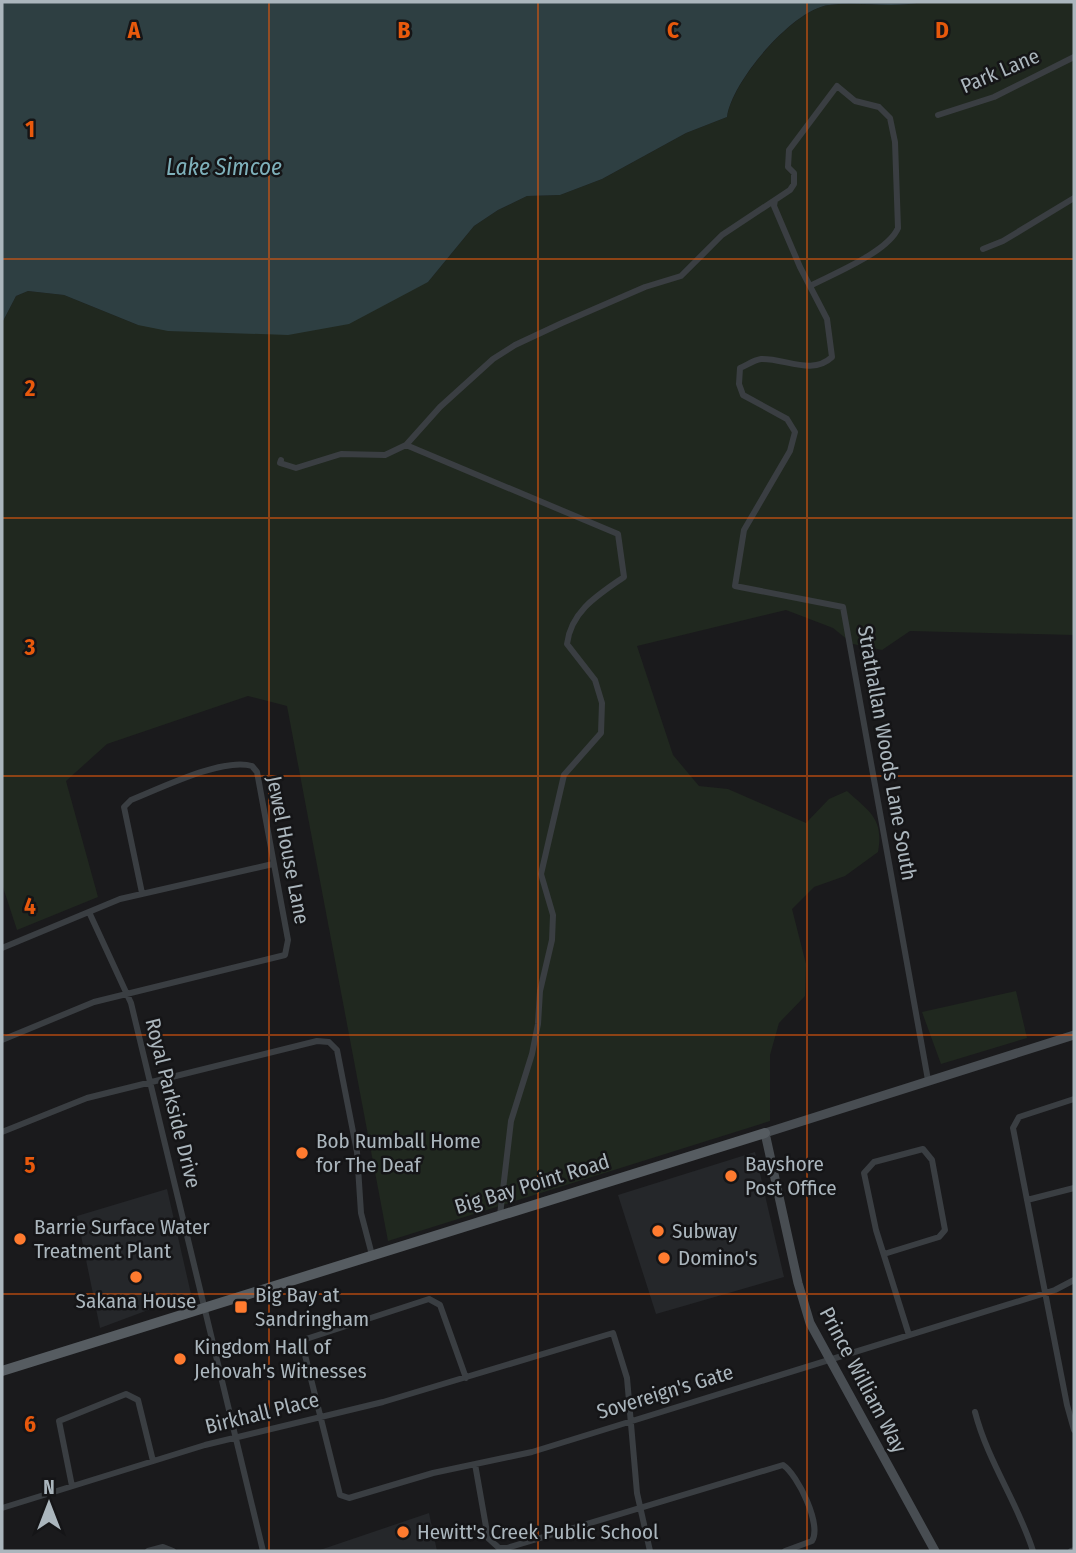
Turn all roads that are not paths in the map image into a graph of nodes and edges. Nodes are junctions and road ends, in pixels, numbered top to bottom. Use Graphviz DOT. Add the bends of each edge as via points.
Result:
graph roads {
  1 [pos="1074,57"];
  2 [pos="938,115"];
  3 [pos="1074,198"];
  4 [pos="775,200"];
  5 [pos="983,249"];
  6 [pos="810,286"];
  7 [pos="406,444"];
  8 [pos="281,460"];
  9 [pos="273,864"];
  10 [pos="142,893"];
  11 [pos="89,912"];
  12 [pos="2,948"];
  13 [pos="128,993"];
  14 [pos="1074,1035"];
  15 [pos="2,1040"];
  16 [pos="928,1080"];
  17 [pos="150,1083"];
  18 [pos="1074,1099"];
  19 [pos="2,1132"];
  20 [pos="765,1133"];
  21 [pos="1074,1188"];
  22 [pos="1027,1200"];
  23 [pos="500,1215"];
  24 [pos="884,1254"];
  25 [pos="372,1255"];
  26 [pos="1074,1280"];
  27 [pos="1045,1293"];
  28 [pos="205,1309"];
  29 [pos="909,1335"];
  30 [pos="829,1360"];
  31 [pos="2,1371"];
  32 [pos="466,1377"];
  33 [pos="975,1412"];
  34 [pos="320,1417"];
  35 [pos="630,1421"];
  36 [pos="1074,1430"];
  37 [pos="236,1437"];
  38 [pos="153,1461"];
  39 [pos="475,1464"];
  40 [pos="72,1486"];
  41 [pos="2,1508"];
  42 [pos="639,1508"];
  43 [pos="148,1551"];
  44 [pos="173,1551"];
  45 [pos="263,1551"];
  46 [pos="650,1551"];
  47 [pos="785,1551"];
  48 [pos="935,1551"];
  49 [pos="1033,1551"];
  1 -- 2 [label="street, Park Lane" via="994,97"];
  3 -- 5 [label="street"];
  4 -- 6 [label="street, Strathallan Woods Lane South"];
  4 -- 6 [label="street" via="794,184 789,150 837,86 855,101 885,111 895,131 898,228 894,238"];
  4 -- 7 [label="street" via="722,235 681,276 645,287 504,352 440,407"];
  6 -- 16 [label="street, Strathallan Woods Lane South" via="831,328 832,357 813,367 758,359 740,368 743,396 788,419 795,432 790,451 744,530 735,586 843,607"];
  7 -- 8 [label="street" via="385,455 341,454 296,468"];
  7 -- 23 [label="street" via="618,534 624,578 594,597 569,625 567,644 595,680 602,703 601,733 564,775 541,874 553,915 552,940 534,1044 511,1121"];
  9 -- 10 [label="street"];
  9 -- 10 [label="street, Jewel House Lane" via="257,772 246,764 212,769 131,800 124,807"];
  9 -- 13 [label="street, Jewel House Lane" via="288,940 285,955"];
  10 -- 11 [label="street"];
  11 -- 12 [label="street"];
  11 -- 13 [label="street, Royal Parkside Drive"];
  13 -- 15 [label="street, Jewel House Lane"];
  13 -- 17 [label="street, Royal Parkside Drive"];
  14 -- 16 [label="street, Big Bay Point Road"];
  16 -- 20 [label="street, Big Bay Point Road"];
  17 -- 19 [label="street" via="87,1098"];
  17 -- 25 [label="street" via="317,1041 329,1042 337,1050 358,1158 361,1213"];
  17 -- 28 [label="street, Royal Parkside Drive"];
  18 -- 22 [label="street" via="1015,1122"];
  20 -- 23 [label="main road, Big Bay Point Road"];
  20 -- 30 [label="street, Prince William Way" via="802,1297"];
  21 -- 22 [label="street"];
  22 -- 27 [label="street"];
  23 -- 25 [label="main road, Big Bay Point Road"];
  24 -- 24 [label="street" via="944,1233 946,1223 932,1160 923,1149 874,1162 864,1171"];
  24 -- 29 [label="street"];
  25 -- 28 [label="main road, Big Bay Point Road"];
  26 -- 27 [label="street, Sovereign's Gate"];
  27 -- 29 [label="street, Sovereign's Gate"];
  27 -- 36 [label="street"];
  28 -- 31 [label="main road, Big Bay Point Road"];
  28 -- 37 [label="street, Royal Parkside Drive"];
  29 -- 30 [label="street, Sovereign's Gate"];
  30 -- 35 [label="street, Sovereign's Gate"];
  30 -- 48 [label="street, Prince William Way"];
  32 -- 34 [label="street, Birkhall Place"];
  32 -- 34 [label="street" via="440,1305 429,1299 306,1339 303,1346"];
  32 -- 35 [label="street, Birkhall Place" via="613,1333 627,1378"];
  33 -- 49 [label="street" via="991,1460"];
  34 -- 37 [label="street, Birkhall Place"];
  34 -- 39 [label="street, Sovereign's Gate" via="343,1497"];
  35 -- 39 [label="street, Sovereign's Gate" via="532,1452"];
  35 -- 42 [label="street"];
  37 -- 38 [label="street, Birkhall Place"];
  37 -- 45 [label="street, Royal Parkside Drive"];
  38 -- 40 [label="street, Birkhall Place"];
  38 -- 40 [label="street" via="138,1399 126,1394 58,1422"];
  39 -- 42 [label="street" via="488,1538 499,1548"];
  40 -- 41 [label="street, Birkhall Place"];
  42 -- 46 [label="street"];
  42 -- 47 [label="street" via="783,1465 807,1501 816,1530 812,1542"];
  43 -- 44 [label="street"];
}
